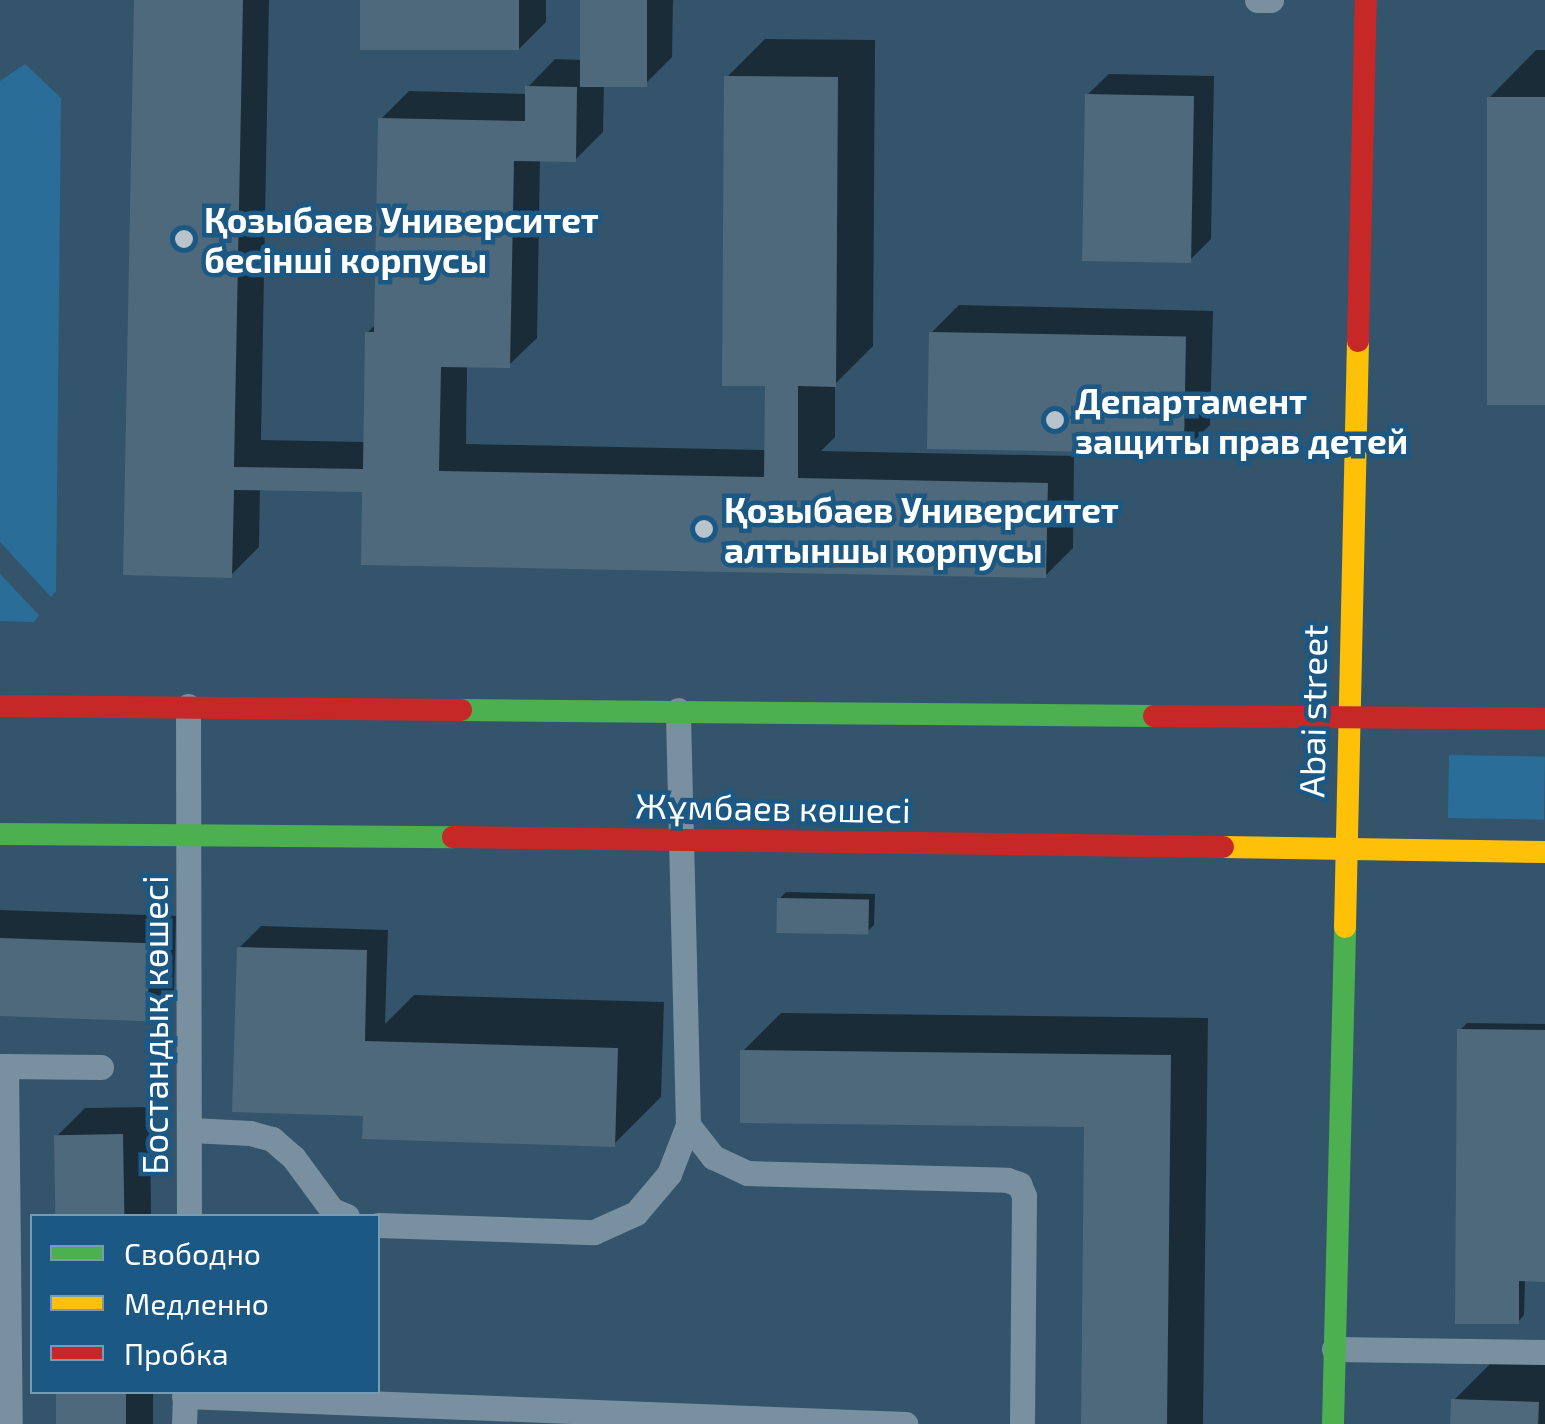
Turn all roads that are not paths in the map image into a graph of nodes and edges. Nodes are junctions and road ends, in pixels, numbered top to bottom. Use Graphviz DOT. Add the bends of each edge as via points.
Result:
graph roads {
  1 [pos="1257,0"];
  2 [pos="1271,0"];
  3 [pos="1366,0"];
  4 [pos="0,706"];
  5 [pos="188,706"];
  6 [pos="678,710"];
  7 [pos="1348,720"];
  8 [pos="1545,720"];
  9 [pos="189,832"];
  10 [pos="0,834"];
  11 [pos="683,841"];
  12 [pos="1345,849"];
  13 [pos="1545,852"];
  14 [pos="3,1066"];
  15 [pos="101,1068"];
  16 [pos="688,1125"];
  17 [pos="191,1130"];
  18 [pos="189,1214"];
  19 [pos="342,1214"];
  20 [pos="380,1226"];
  21 [pos="1334,1349"];
  22 [pos="1545,1352"];
  23 [pos="184,1394"];
  24 [pos="10,1424"];
  25 [pos="184,1424"];
  26 [pos="905,1424"];
  27 [pos="1022,1424"];
  28 [pos="1333,1424"];
  1 -- 2 [label="lane"];
  3 -- 7 [label="main road, Abai street"];
  4 -- 5 [label="main road"];
  5 -- 6 [label="main road"];
  5 -- 9 [label="lane, Бостандық көшесі"];
  6 -- 7 [label="main road"];
  6 -- 11 [label="lane"];
  7 -- 8 [label="main road"];
  7 -- 12 [label="main road, Abai street"];
  9 -- 10 [label="main road, Жұмбаев көшесі"];
  9 -- 11 [label="main road, Жұмбаев көшесі"];
  9 -- 17 [label="lane, Бостандық көшесі"];
  11 -- 12 [label="main road, Жұмбаев көшесі"];
  11 -- 16 [label="lane"];
  12 -- 13 [label="main road, Жұмбаев көшесі"];
  12 -- 21 [label="main road, Abai street"];
  14 -- 15 [label="lane"];
  14 -- 24 [label="lane"];
  16 -- 20 [label="lane" via="654,1196 605,1229"];
  16 -- 27 [label="lane" via="713,1156 747,1172 1019,1184"];
  17 -- 18 [label="lane, Бостандық көшесі"];
  17 -- 19 [label="lane" via="272,1138"];
  21 -- 22 [label="lane"];
  21 -- 28 [label="main road, Abai street"];
  23 -- 25 [label="lane"];
  23 -- 26 [label="lane"];
}
